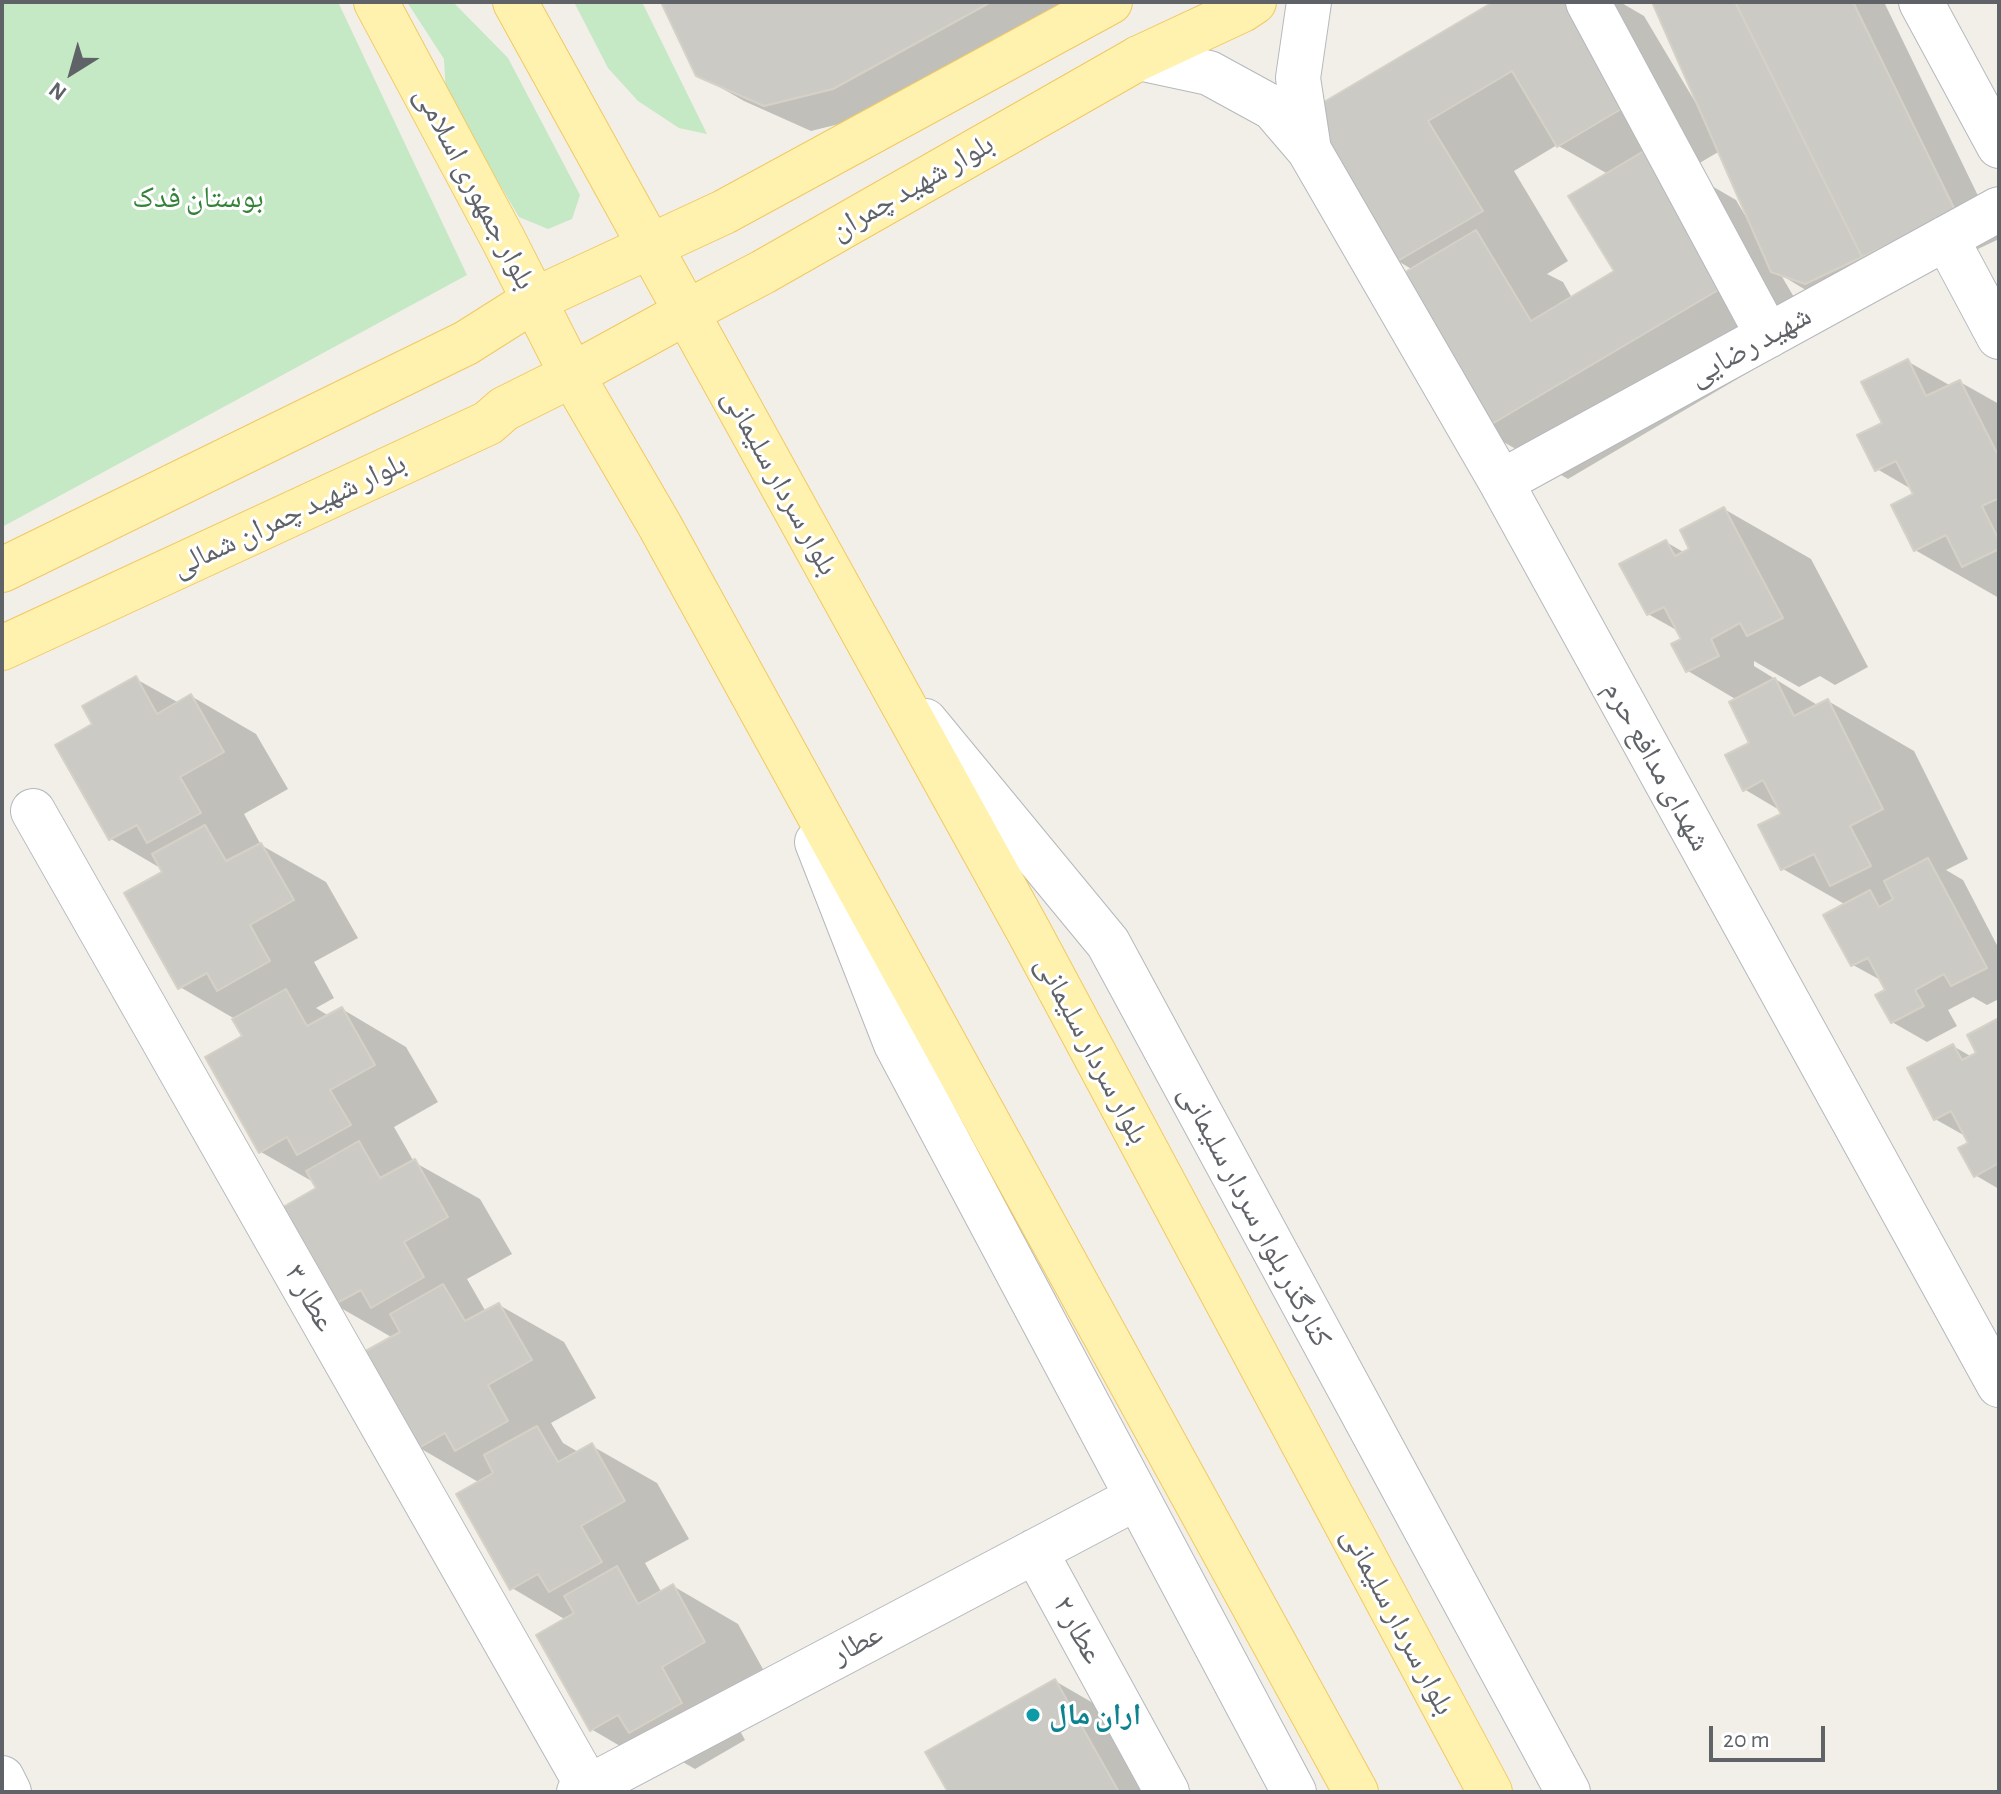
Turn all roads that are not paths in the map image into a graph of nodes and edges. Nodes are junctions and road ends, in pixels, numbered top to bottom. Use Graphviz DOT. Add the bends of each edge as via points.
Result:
graph roads {
  1 [pos="376,2"];
  2 [pos="515,2"];
  3 [pos="1110,2"];
  4 [pos="1254,2"];
  5 [pos="1309,2"];
  6 [pos="1588,2"];
  7 [pos="1921,2"];
  8 [pos="1139,58"];
  9 [pos="1999,146"];
  10 [pos="1309,150"];
  11 [pos="1999,209"];
  12 [pos="1946,238"];
  13 [pos="648,246"];
  14 [pos="534,300"];
  15 [pos="685,313"];
  16 [pos="1768,336"];
  17 [pos="1999,337"];
  18 [pos="572,375"];
  19 [pos="1501,482"];
  20 [pos="2,570"];
  21 [pos="2,648"];
  22 [pos="888,676"];
  23 [pos="781,750"];
  24 [pos="33,811"];
  25 [pos="1999,1385"];
  26 [pos="1136,1498"];
  27 [pos="1035,1551"];
  28 [pos="2,1778"];
  29 [pos="586,1790"];
  30 [pos="9,1792"];
  31 [pos="1167,1792"];
  32 [pos="1294,1792"];
  33 [pos="1356,1792"];
  34 [pos="1490,1792"];
  35 [pos="1568,1792"];
  1 -- 14 [label="main road, بلوار جمهوری اسلامی"];
  2 -- 13 [label="main road"];
  3 -- 13 [label="main road" via="724,212"];
  4 -- 8 [label="main road, بلوار شهید چمران"];
  5 -- 10 [label="street" via="1298,78"];
  6 -- 16 [label="street"];
  7 -- 9 [label="street"];
  8 -- 10 [label="street" via="1209,73 1273,108"];
  8 -- 15 [label="main road, بلوار شهید چمران"];
  10 -- 19 [label="street, شهدای مدافع حرم"];
  11 -- 12 [label="street, شهید رضایی"];
  12 -- 16 [label="street, شهید رضایی"];
  12 -- 17 [label="street"];
  13 -- 14 [label="main road"];
  13 -- 15 [label="main road"];
  14 -- 18 [label="main road, بلوار جمهوری اسلامی"];
  14 -- 20 [label="main road" via="466,343"];
  15 -- 18 [label="main road, بلوار شهید چمران"];
  15 -- 22 [label="main road, بلوار سردار سلیمانی"];
  16 -- 19 [label="street, شهید رضایی"];
  18 -- 21 [label="main road, بلوار شهید چمران شمالی" via="504,409 488,423"];
  18 -- 23 [label="main road"];
  19 -- 25 [label="street, شهدای مدافع حرم"];
  22 -- 34 [label="main road, بلوار سردار سلیمانی"];
  22 -- 35 [label="street, کنارگذر بلوار سردار سلیمانی" via="1108,943"];
  23 -- 26 [label="street" via="896,1044"];
  23 -- 33 [label="main road"];
  24 -- 29 [label="street, عطار ۳"];
  26 -- 27 [label="street, عطار"];
  26 -- 32 [label="street"];
  27 -- 29 [label="street, عطار"];
  27 -- 31 [label="street, عطار ۲"];
  28 -- 30 [label="street"];
}
